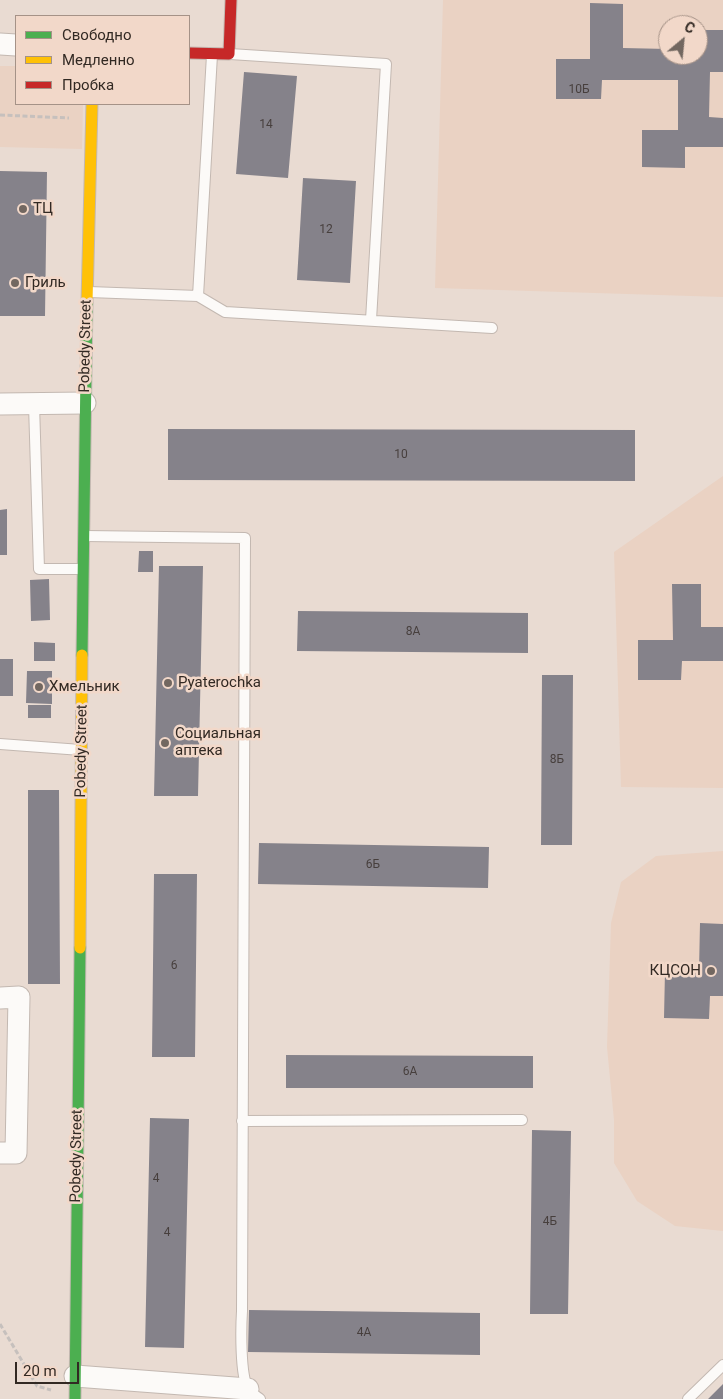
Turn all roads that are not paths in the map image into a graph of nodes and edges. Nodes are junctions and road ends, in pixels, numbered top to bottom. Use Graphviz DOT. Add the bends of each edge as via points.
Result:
graph roads {
  1 [pos="231,0"];
  2 [pos="0,44"];
  3 [pos="15,45"];
  4 [pos="190,53"];
  5 [pos="212,54"];
  6 [pos="229,54"];
  7 [pos="92,105"];
  8 [pos="88,292"];
  9 [pos="198,296"];
  10 [pos="371,320"];
  11 [pos="492,328"];
  12 [pos="85,403"];
  13 [pos="0,404"];
  14 [pos="34,404"];
  15 [pos="84,536"];
  16 [pos="84,569"];
  17 [pos="0,744"];
  18 [pos="82,750"];
  19 [pos="0,998"];
  20 [pos="522,1120"];
  21 [pos="242,1121"];
  22 [pos="0,1153"];
  23 [pos="723,1365"];
  24 [pos="75,1376"];
  25 [pos="254,1394"];
  26 [pos="74,1399"];
  27 [pos="688,1399"];
  1 -- 6 [label="street"];
  2 -- 3 [label="street"];
  4 -- 5 [label="street"];
  5 -- 6 [label="street"];
  5 -- 9 [label="lane"];
  6 -- 10 [label="lane" via="386,64"];
  7 -- 8 [label="street, Pobedy Street"];
  8 -- 9 [label="lane"];
  8 -- 12 [label="street, Pobedy Street"];
  9 -- 10 [label="lane" via="225,312"];
  10 -- 11 [label="lane"];
  12 -- 14 [label="street"];
  12 -- 15 [label="street, Pobedy Street"];
  13 -- 14 [label="street"];
  14 -- 16 [label="lane" via="39,569"];
  15 -- 16 [label="street, Pobedy Street"];
  15 -- 21 [label="lane" via="245,538"];
  16 -- 18 [label="street, Pobedy Street"];
  17 -- 18 [label="lane"];
  18 -- 24 [label="street, Pobedy Street"];
  19 -- 22 [label="street" via="20,997 16,1153"];
  20 -- 21 [label="lane"];
  21 -- 25 [label="lane" via="240,1331 244,1370"];
  23 -- 27 [label="lane"];
  24 -- 25 [label="street"];
  24 -- 26 [label="street, Pobedy Street"];
}
